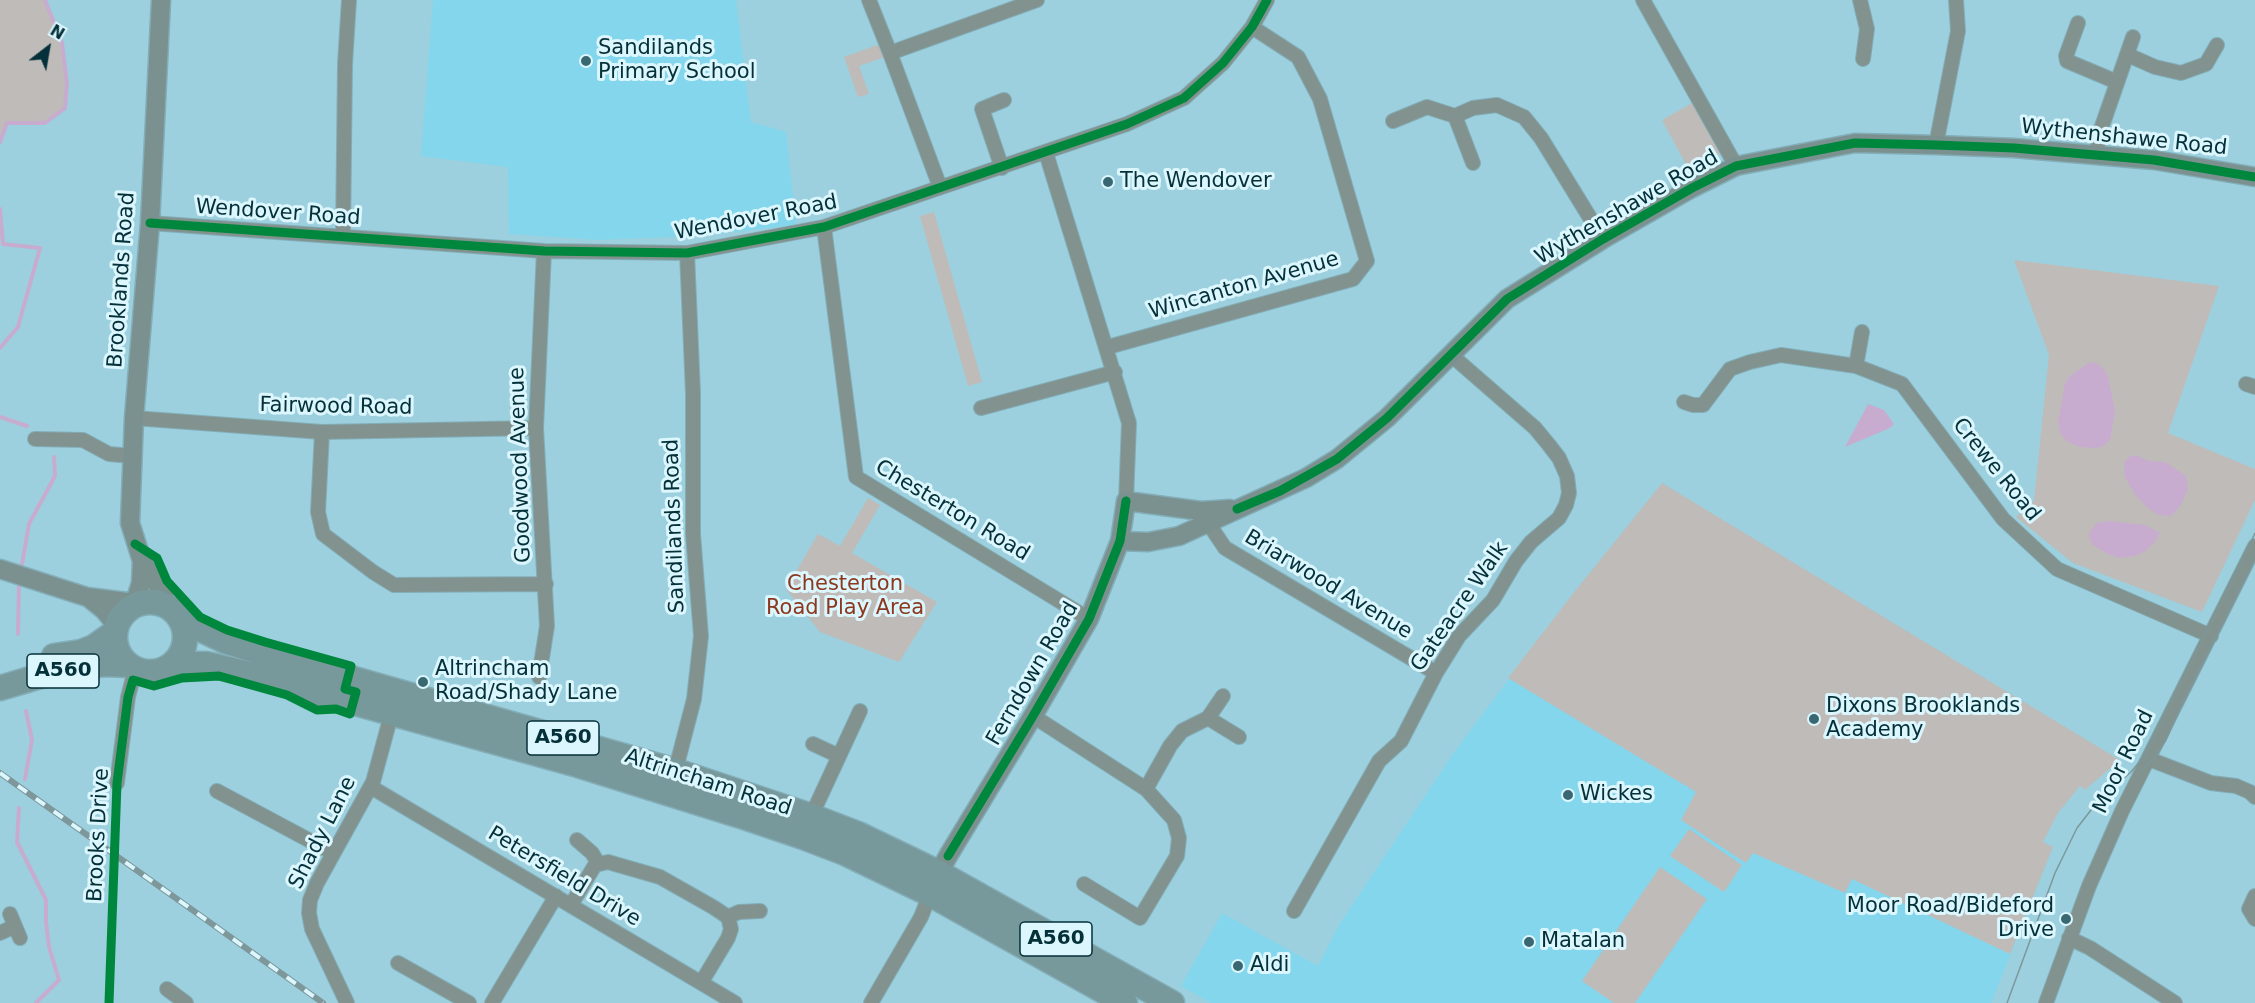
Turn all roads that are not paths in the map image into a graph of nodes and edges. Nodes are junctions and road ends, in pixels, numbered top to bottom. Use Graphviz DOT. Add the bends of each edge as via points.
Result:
graph roads {
  1 [pos="161,0"];
  2 [pos="349,0"];
  3 [pos="869,0"];
  4 [pos="1037,0"];
  5 [pos="1267,0"];
  6 [pos="1643,0"];
  7 [pos="1860,0"];
  8 [pos="1956,0"];
  9 [pos="2078,23"];
  10 [pos="1252,27"];
  11 [pos="2133,37"];
  12 [pos="2217,45"];
  13 [pos="890,53"];
  14 [pos="2128,55"];
  15 [pos="1863,59"];
  16 [pos="2117,82"];
  17 [pos="1004,100"];
  18 [pos="1455,116"];
  19 [pos="1393,121"];
  20 [pos="1935,145"];
  21 [pos="1046,153"];
  22 [pos="2096,155"];
  23 [pos="1473,163"];
  24 [pos="1736,166"];
  25 [pos="1002,168"];
  26 [pos="2255,177"];
  27 [pos="940,187"];
  28 [pos="150,223"];
  29 [pos="824,227"];
  30 [pos="343,236"];
  31 [pos="1603,238"];
  32 [pos="544,251"];
  33 [pos="687,253"];
  34 [pos="1862,332"];
  35 [pos="1108,347"];
  36 [pos="1450,354"];
  37 [pos="1856,366"];
  38 [pos="1115,372"];
  39 [pos="1684,402"];
  40 [pos="981,408"];
  41 [pos="134,418"];
  42 [pos="536,428"];
  43 [pos="322,432"];
  44 [pos="35,439"];
  45 [pos="132,456"];
  46 [pos="1126,501"];
  47 [pos="1204,518"];
  48 [pos="1120,541"];
  49 [pos="2255,546"];
  50 [pos="142,561"];
  51 [pos="2252,562"];
  52 [pos="4,570"];
  53 [pos="546,584"];
  54 [pos="87,597"];
  55 [pos="134,606"];
  56 [pos="175,614"];
  57 [pos="1089,619"];
  58 [pos="116,629"];
  59 [pos="2211,636"];
  60 [pos="132,667"];
  61 [pos="168,668"];
  62 [pos="0,671"];
  63 [pos="1436,673"];
  64 [pos="538,677"];
  65 [pos="0,688"];
  66 [pos="1223,696"];
  67 [pos="395,703"];
  68 [pos="860,711"];
  69 [pos="1032,716"];
  70 [pos="1208,718"];
  71 [pos="1239,737"];
  72 [pos="813,744"];
  73 [pos="839,756"];
  74 [pos="2149,759"];
  75 [pos="672,782"];
  76 [pos="117,783"];
  77 [pos="371,787"];
  78 [pos="1146,789"];
  79 [pos="217,791"];
  80 [pos="2255,797"];
  81 [pos="807,826"];
  82 [pos="577,840"];
  83 [pos="333,853"];
  84 [pos="598,863"];
  85 [pos="935,884"];
  86 [pos="1084,884"];
  87 [pos="556,896"];
  88 [pos="2255,896"];
  89 [pos="571,905"];
  90 [pos="760,911"];
  91 [pos="1294,911"];
  92 [pos="728,917"];
  93 [pos="2255,919"];
  94 [pos="15,926"];
  95 [pos="0,933"];
  96 [pos="2069,938"];
  97 [pos="398,963"];
  98 [pos="701,983"];
  99 [pos="167,989"];
  100 [pos="185,1003"];
  101 [pos="347,1003"];
  102 [pos="469,1003"];
  103 [pos="492,1003"];
  104 [pos="735,1003"];
  105 [pos="871,1003"];
  106 [pos="1125,1003"];
  107 [pos="1172,1003"];
  108 [pos="2046,1003"];
  109 [pos="2175,1003"];
  1 -- 28 [label="main road, Brooklands Road"];
  2 -- 30 [label="street"];
  3 -- 13 [label="street"];
  4 -- 13 [label="street"];
  5 -- 10 [label="street, Wendover Road"];
  6 -- 24 [label="street"];
  7 -- 15 [label="street" via="1867,29"];
  8 -- 20 [label="street" via="1958,31"];
  9 -- 16 [label="street" via="2067,61"];
  10 -- 21 [label="street, Wendover Road" via="1223,63 1184,98 1127,124"];
  10 -- 35 [label="street, Wincanton Avenue" via="1298,57 1320,99 1366,261 1353,279"];
  11 -- 14 [label="street"];
  12 -- 14 [label="street" via="2206,64 2181,73 2155,68"];
  13 -- 27 [label="street"];
  14 -- 16 [label="street"];
  16 -- 22 [label="street"];
  17 -- 25 [label="street" via="982,109"];
  18 -- 19 [label="street" via="1427,107"];
  18 -- 23 [label="street"];
  18 -- 31 [label="street" via="1473,108 1497,105 1524,117"];
  20 -- 22 [label="main road, Wythenshawe Road"];
  20 -- 24 [label="main road, Wythenshawe Road" via="1855,143"];
  21 -- 25 [label="street, Wendover Road"];
  21 -- 35 [label="street, Ferndown Road"];
  22 -- 26 [label="main road, Wythenshawe Road"];
  24 -- 31 [label="main road, Wythenshawe Road"];
  25 -- 27 [label="street, Wendover Road"];
  27 -- 29 [label="street, Wendover Road"];
  28 -- 30 [label="street, Wendover Road"];
  28 -- 41 [label="main road, Brooklands Road"];
  29 -- 33 [label="street, Wendover Road"];
  29 -- 57 [label="street, Chesterton Road" via="856,477"];
  30 -- 32 [label="street, Wendover Road"];
  31 -- 36 [label="main road, Wythenshawe Road" via="1507,299"];
  32 -- 33 [label="street, Wendover Road"];
  32 -- 42 [label="street, Goodwood Avenue"];
  33 -- 75 [label="street, Sandilands Road" via="693,393 693,534 701,636 694,699"];
  34 -- 37 [label="street"];
  35 -- 38 [label="street, Ferndown Road"];
  36 -- 47 [label="main road, Wythenshawe Road" via="1387,418 1337,459 1298,483 1237,509"];
  36 -- 63 [label="street, Gateacre Walk" via="1535,428 1559,458 1569,493 1559,518 1526,548 1493,600 1459,636"];
  37 -- 39 [label="street, Crewe Road" via="1781,355 1731,369 1703,405"];
  37 -- 59 [label="street, Crewe Road" via="1902,384 2003,519 2057,569"];
  38 -- 40 [label="street"];
  38 -- 46 [label="street, Ferndown Road" via="1129,423"];
  41 -- 43 [label="street, Fairwood Road"];
  41 -- 45 [label="main road, Brooklands Road"];
  42 -- 43 [label="street, Fairwood Road"];
  42 -- 53 [label="street, Goodwood Avenue"];
  43 -- 53 [label="street" via="318,512 323,534 373,572 394,585"];
  44 -- 45 [label="street" via="83,440 109,454"];
  45 -- 50 [label="main road, Brooklands Road" via="130,523"];
  46 -- 47 [label="main road"];
  46 -- 48 [label="main road, Ferndown Road"];
  47 -- 48 [label="main road, Wythenshawe Road" via="1179,536 1148,542"];
  47 -- 63 [label="street, Briarwood Avenue" via="1225,548"];
  48 -- 57 [label="main road, Ferndown Road"];
  49 -- 51 [label="street, Moor Road"];
  50 -- 55 [label="main road, Brooklands Road"];
  50 -- 56 [label="main road, Brooklands Road"];
  51 -- 59 [label="street, Moor Road"];
  52 -- 54 [label="main road"];
  53 -- 64 [label="street, Goodwood Avenue" via="547,626"];
  54 -- 55 [label="main road"];
  54 -- 58 [label="main road" via="104,610"];
  55 -- 56 [label="highway, A560" via="150,602"];
  55 -- 58 [label="highway, A560" via="127,610"];
  56 -- 61 [label="highway" via="185,642 179,657"];
  56 -- 67 [label="highway, Altrincham Road / A560" via="225,641"];
  57 -- 69 [label="main road, Ferndown Road"];
  58 -- 60 [label="highway, A560" via="119,654"];
  58 -- 62 [label="highway, A560" via="81,652"];
  59 -- 74 [label="street, Moor Road"];
  60 -- 61 [label="highway, A560" via="156,672"];
  60 -- 65 [label="highway, A560" via="105,664 78,668"];
  60 -- 76 [label="street, Brooks Drive"];
  61 -- 67 [label="highway, Altrincham Road / A560" via="188,664 219,666"];
  63 -- 91 [label="street, Gateacre Walk" via="1401,741 1379,761"];
  66 -- 70 [label="street"];
  67 -- 75 [label="highway, Altrincham Road / A560"];
  67 -- 77 [label="street, Shady Lane"];
  68 -- 73 [label="street"];
  69 -- 78 [label="street"];
  69 -- 85 [label="main road, Ferndown Road"];
  70 -- 71 [label="street"];
  70 -- 78 [label="street" via="1182,731"];
  72 -- 73 [label="street"];
  73 -- 81 [label="street"];
  74 -- 80 [label="street" via="2211,783 2236,786"];
  74 -- 96 [label="street, Moor Road" via="2122,811"];
  75 -- 81 [label="highway, Altrincham Road / A560"];
  77 -- 83 [label="street, Shady Lane"];
  77 -- 87 [label="street, Petersfield Drive"];
  78 -- 86 [label="street" via="1174,820 1179,838 1177,856 1140,918"];
  79 -- 83 [label="street"];
  81 -- 85 [label="highway, Altrincham Road / A560" via="858,834"];
  82 -- 84 [label="street"];
  83 -- 101 [label="street, Shady Lane" via="312,893 309,913 315,936"];
  84 -- 89 [label="street"];
  84 -- 92 [label="street" via="616,863 660,877"];
  85 -- 105 [label="street" via="921,917"];
  85 -- 106 [label="highway, Altrincham Road / A560" via="1018,943"];
  85 -- 107 [label="highway, Altrincham Road / A560"];
  87 -- 89 [label="street, Petersfield Drive"];
  87 -- 103 [label="street"];
  88 -- 93 [label="street" via="2249,909"];
  89 -- 98 [label="street, Petersfield Drive"];
  90 -- 92 [label="street"];
  92 -- 98 [label="street" via="731,933"];
  94 -- 95 [label="street"];
  96 -- 108 [label="street, Moor Road"];
  96 -- 109 [label="street"];
  97 -- 102 [label="street"];
  98 -- 104 [label="street, Petersfield Drive"];
  99 -- 100 [label="street"];
}
